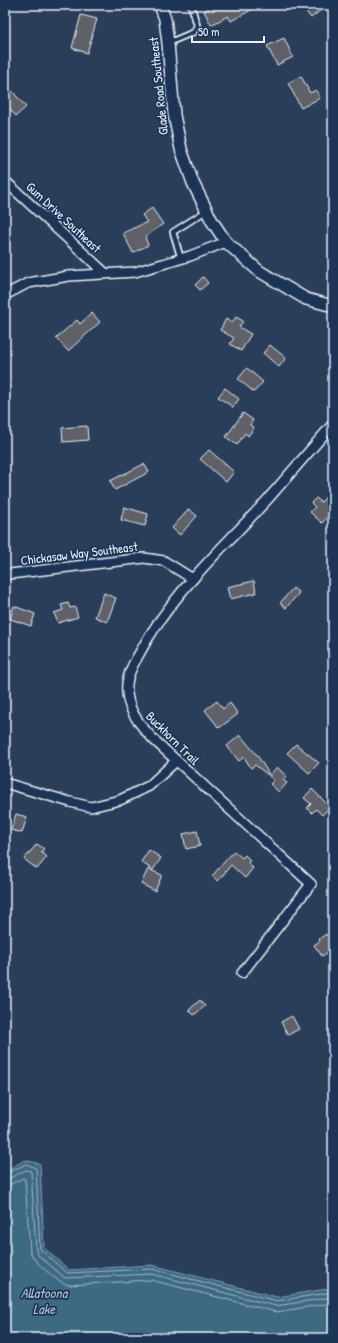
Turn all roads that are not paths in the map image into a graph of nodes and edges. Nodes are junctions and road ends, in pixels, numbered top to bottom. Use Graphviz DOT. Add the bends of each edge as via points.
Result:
graph roads {
  1 [pos="160,5"];
  2 [pos="191,5"];
  3 [pos="168,43"];
  4 [pos="5,181"];
  5 [pos="206,211"];
  6 [pos="226,242"];
  7 [pos="181,259"];
  8 [pos="105,273"];
  9 [pos="5,295"];
  10 [pos="333,306"];
  11 [pos="333,424"];
  12 [pos="10,574"];
  13 [pos="193,579"];
  14 [pos="176,761"];
  15 [pos="5,783"];
  16 [pos="242,973"];
  1 -- 3 [label="street, Glade Road Southeast" via="165,19"];
  2 -- 3 [label="lane" via="197,25 194,32"];
  3 -- 5 [label="street, Glade Road Southeast" via="177,132 187,167"];
  4 -- 8 [label="street, Gum Drive Southeast"];
  5 -- 6 [label="street, Glade Road Southeast"];
  5 -- 7 [label="lane" via="173,232"];
  6 -- 7 [label="street"];
  6 -- 10 [label="street, Glade Road Southeast" via="259,271 286,288 306,299"];
  7 -- 8 [label="street" via="135,272"];
  8 -- 9 [label="street" via="28,283"];
  11 -- 13 [label="street, Buckhorn Trail" via="268,499"];
  12 -- 13 [label="street, Chickasaw Way Southeast" via="144,558 164,561"];
  13 -- 14 [label="street, Buckhorn Trail" via="156,625 132,667 127,683 127,696 134,716"];
  14 -- 15 [label="street" via="149,786 120,800 91,807"];
  14 -- 16 [label="street, Buckhorn Trail" via="311,884"];
}
